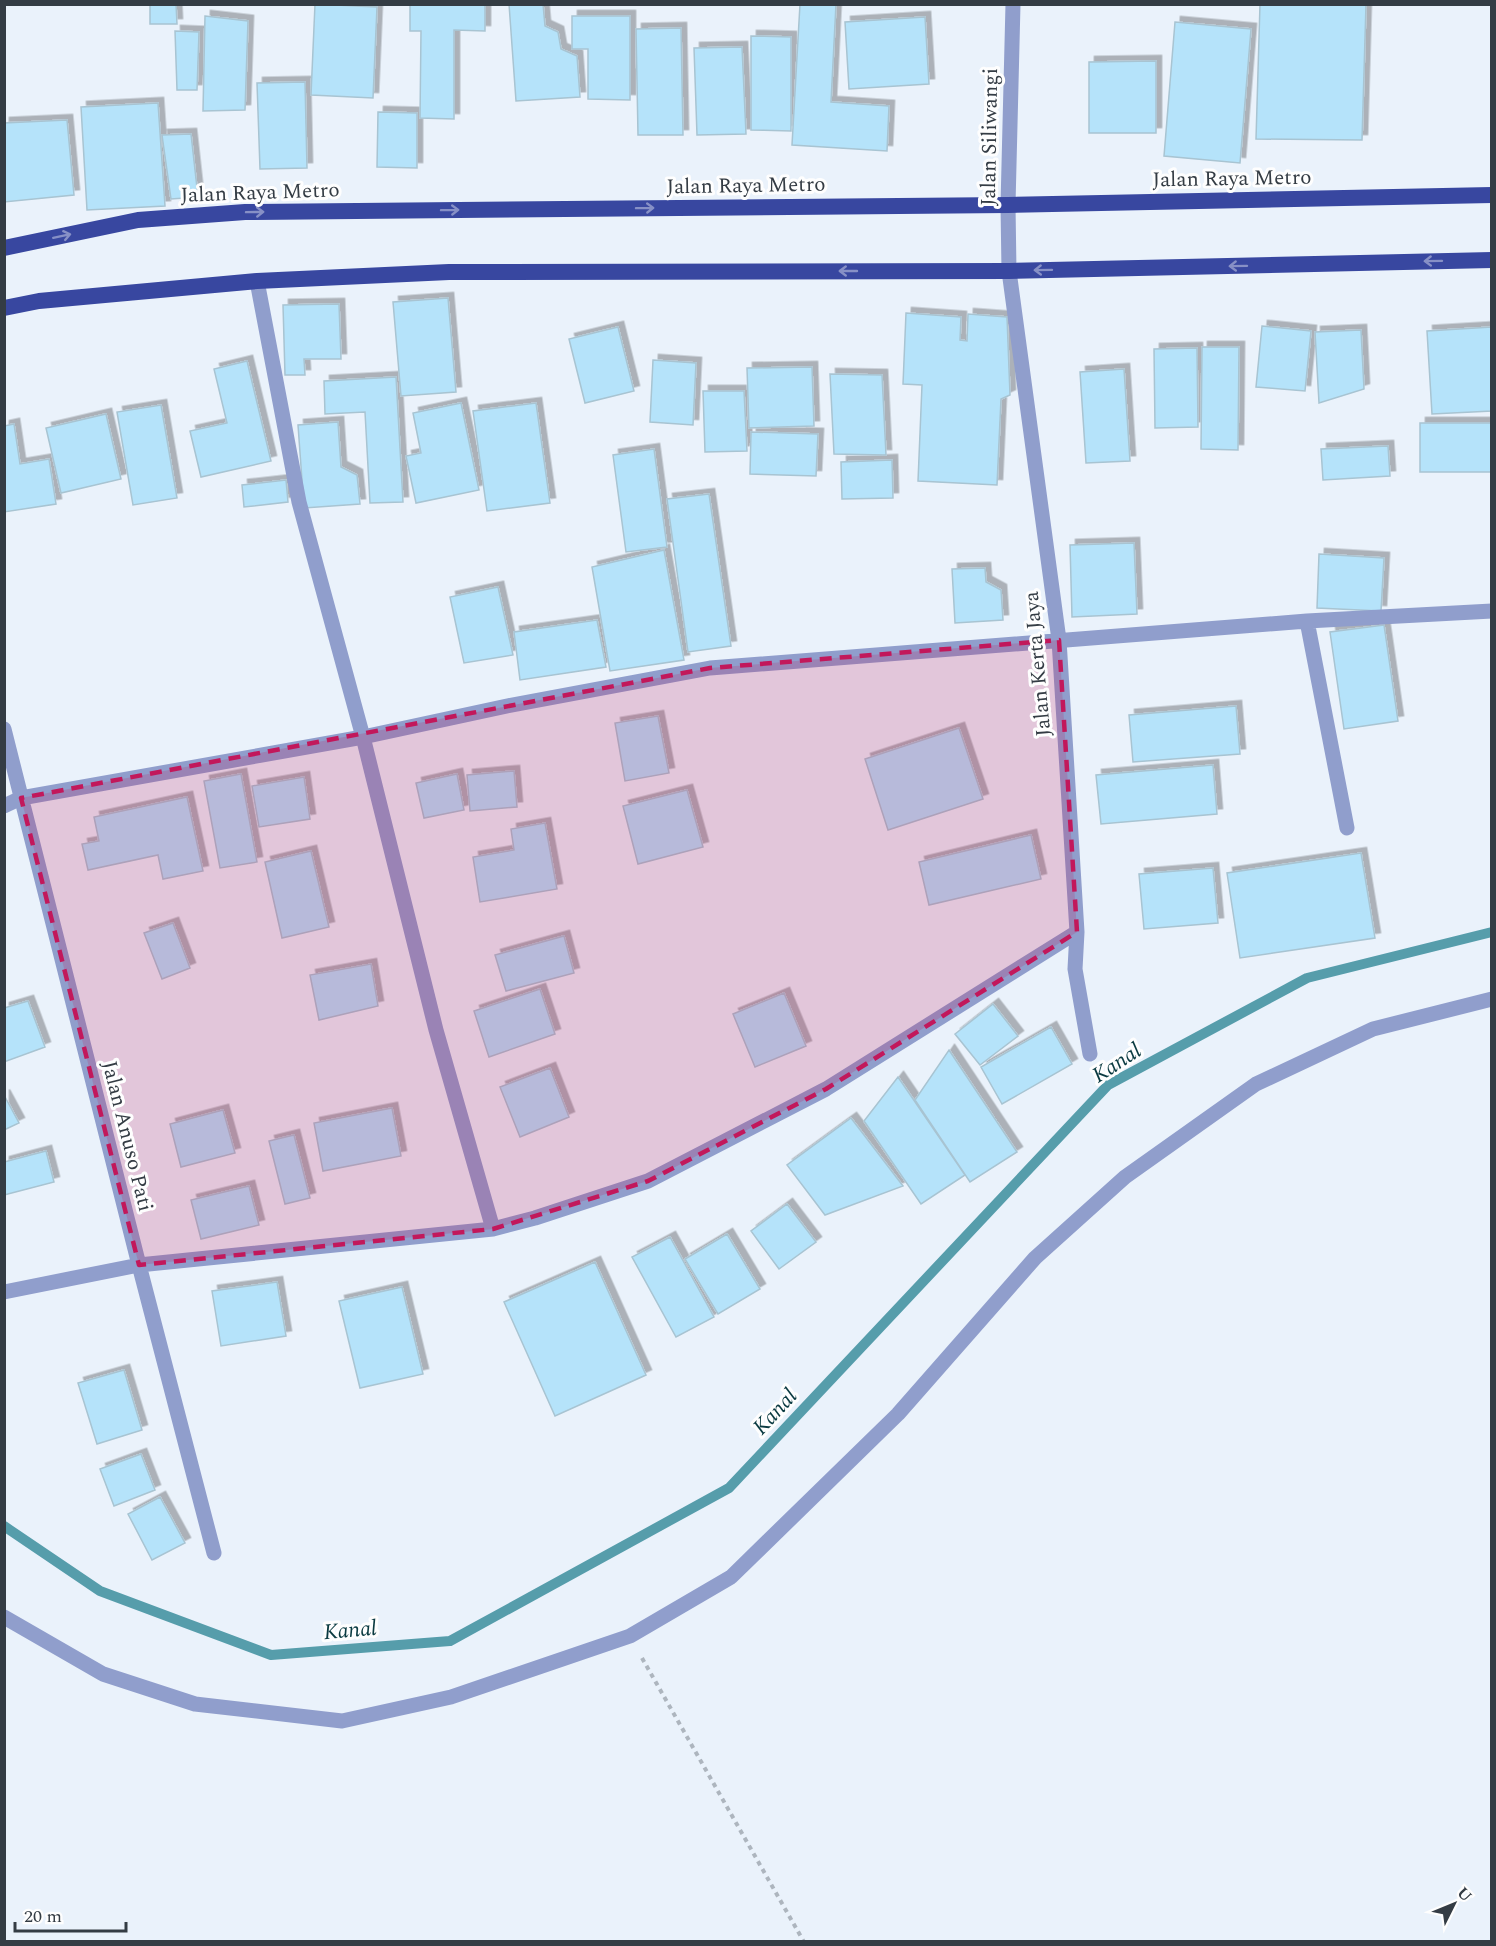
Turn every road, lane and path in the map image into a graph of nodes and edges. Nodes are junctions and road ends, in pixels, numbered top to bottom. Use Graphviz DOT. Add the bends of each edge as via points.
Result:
graph roads {
  1 [pos="1013,4"];
  2 [pos="1491,195"];
  3 [pos="1008,205"];
  4 [pos="4,248"];
  5 [pos="1491,260"];
  6 [pos="1009,271"];
  7 [pos="257,282"];
  8 [pos="4,309"];
  9 [pos="1491,611"];
  10 [pos="1306,621"];
  11 [pos="1059,640"];
  12 [pos="4,729"];
  13 [pos="363,737"];
  14 [pos="21,798"];
  15 [pos="4,806"];
  16 [pos="1347,828"];
  17 [pos="1077,932"];
  18 [pos="1491,999"];
  19 [pos="1090,1054"];
  20 [pos="493,1229"];
  21 [pos="139,1265"];
  22 [pos="4,1292"];
  23 [pos="214,1553"];
  24 [pos="4,1617"];
  25 [pos="630,1636"];
  26 [pos="804,1941"];
  1 -- 3 [label="street, Jalan Siliwangi"];
  2 -- 3 [label="highway, Jalan Raya Metro"];
  4 -- 3 [label="highway, Jalan Raya Metro, one-way" via="138,220 245,212"];
  3 -- 6 [label="street, Jalan Siliwangi"];
  5 -- 6 [label="highway, one-way"];
  6 -- 7 [label="highway, one-way" via="448,272"];
  6 -- 11 [label="street, Jalan Kerta Jaya"];
  7 -- 8 [label="highway" via="39,301"];
  7 -- 13 [label="street" via="299,502"];
  9 -- 10 [label="street"];
  10 -- 11 [label="street"];
  10 -- 16 [label="street"];
  11 -- 13 [label="street" via="710,668"];
  11 -- 17 [label="street, Jalan Kerta Jaya"];
  12 -- 14 [label="street, Jalan Anuso Pati"];
  13 -- 14 [label="street"];
  13 -- 20 [label="street" via="436,1030"];
  14 -- 15 [label="street"];
  14 -- 21 [label="street, Jalan Anuso Pati"];
  17 -- 19 [label="street, Jalan Kerta Jaya" via="1075,969"];
  17 -- 20 [label="street" via="826,1089 648,1181"];
  18 -- 25 [label="street" via="1373,1029 1256,1084 1125,1177 1035,1258 898,1414 731,1577"];
  20 -- 21 [label="street"];
  21 -- 22 [label="street"];
  21 -- 23 [label="street, Jalan Anuso Pati"];
  24 -- 25 [label="street" via="103,1674 195,1704 342,1721 451,1697"];
  25 -- 26 [label="path"];
}
